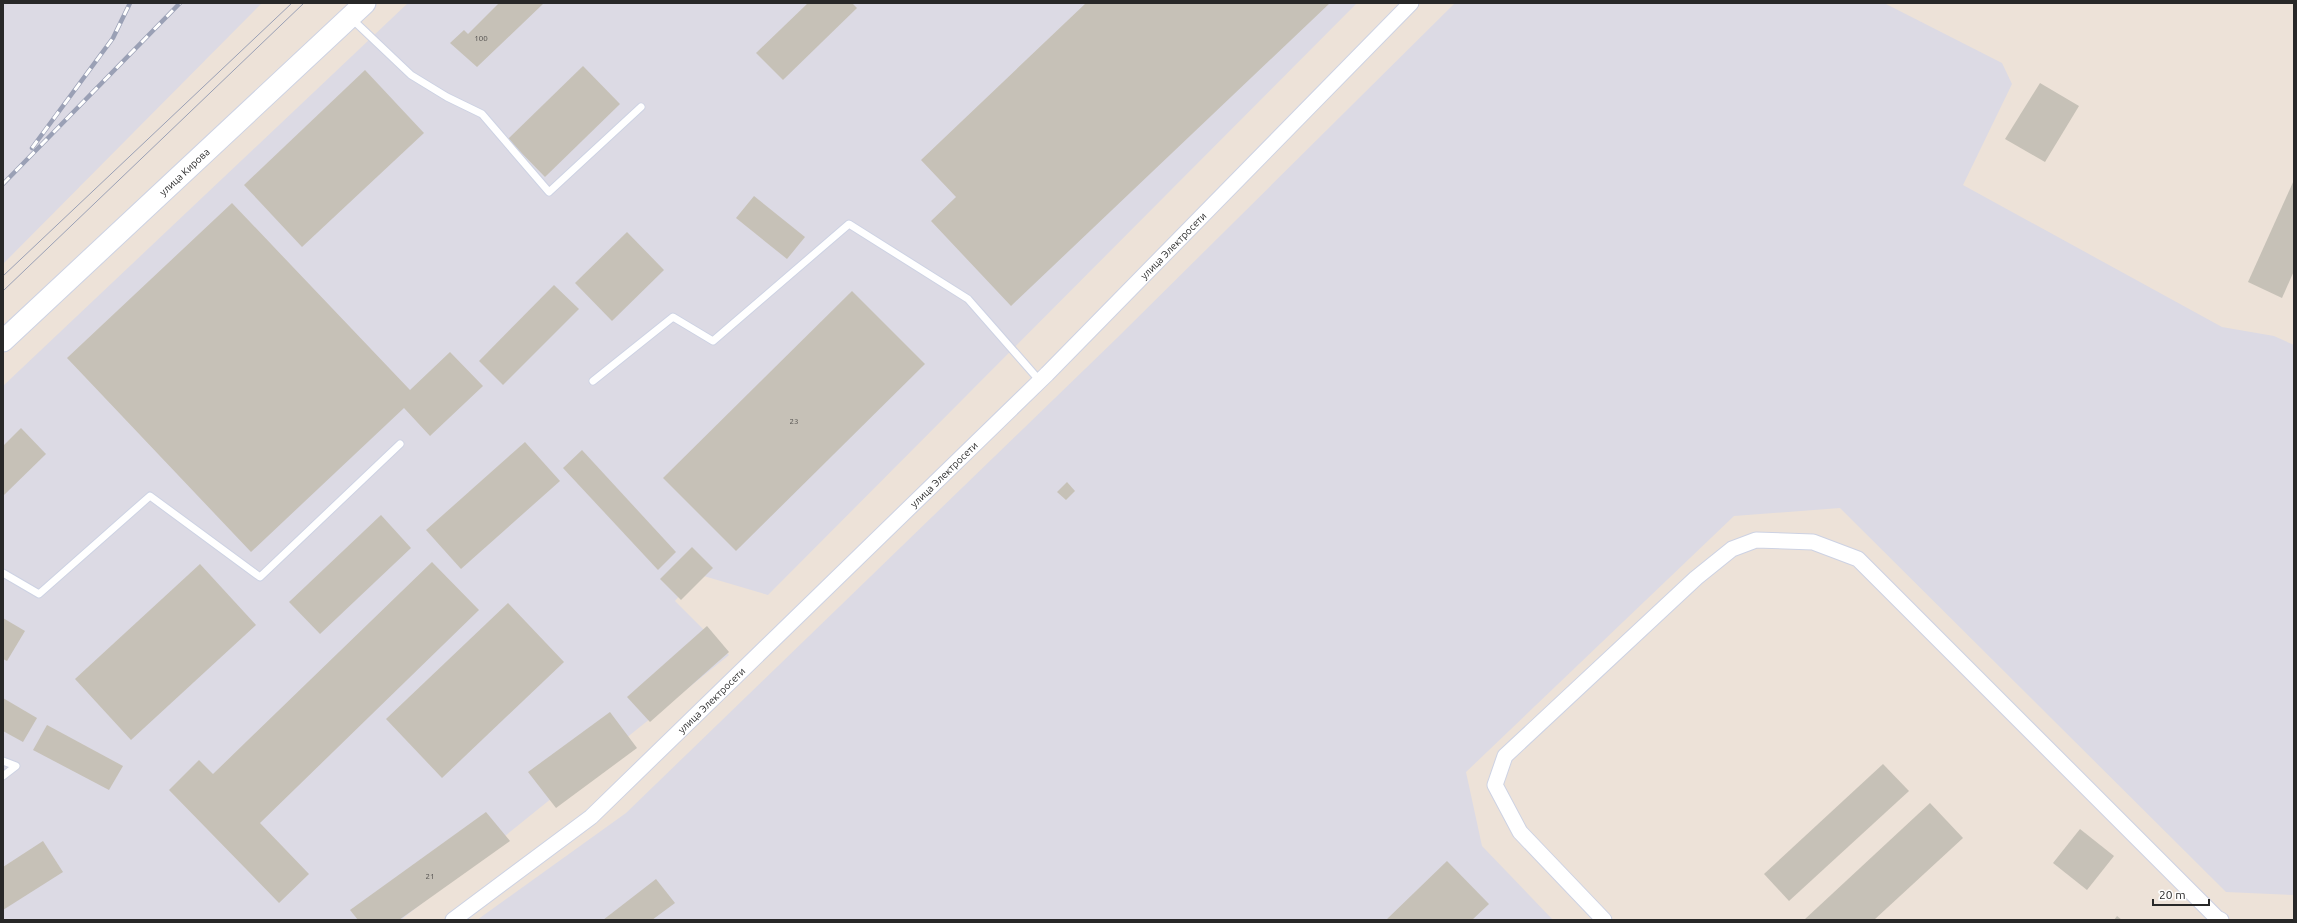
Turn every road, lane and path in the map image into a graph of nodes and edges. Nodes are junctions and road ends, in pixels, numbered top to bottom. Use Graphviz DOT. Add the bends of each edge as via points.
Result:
graph roads {
  1 [pos="1411,3"];
  2 [pos="358,10"];
  3 [pos="641,107"];
  4 [pos="3,341"];
  5 [pos="593,381"];
  6 [pos="1040,381"];
  7 [pos="400,444"];
  8 [pos="3,574"];
  9 [pos="3,761"];
  10 [pos="3,776"];
  11 [pos="453,920"];
  12 [pos="1604,920"];
  13 [pos="2221,920"];
  1 -- 6 [label="street, улица Электросети"];
  2 -- 3 [label="lane" via="411,75 482,114 549,192"];
  2 -- 4 [label="main road, улица Кирова"];
  5 -- 6 [label="lane" via="673,317 713,341 849,224 968,299"];
  6 -- 11 [label="street, улица Электросети" via="591,817"];
  7 -- 8 [label="lane" via="260,577 150,496 39,594"];
  9 -- 10 [label="lane" via="16,766"];
  12 -- 13 [label="street" via="1520,832 1495,785 1505,756 1696,578 1732,549 1756,540 1813,542 1858,559"];
}
